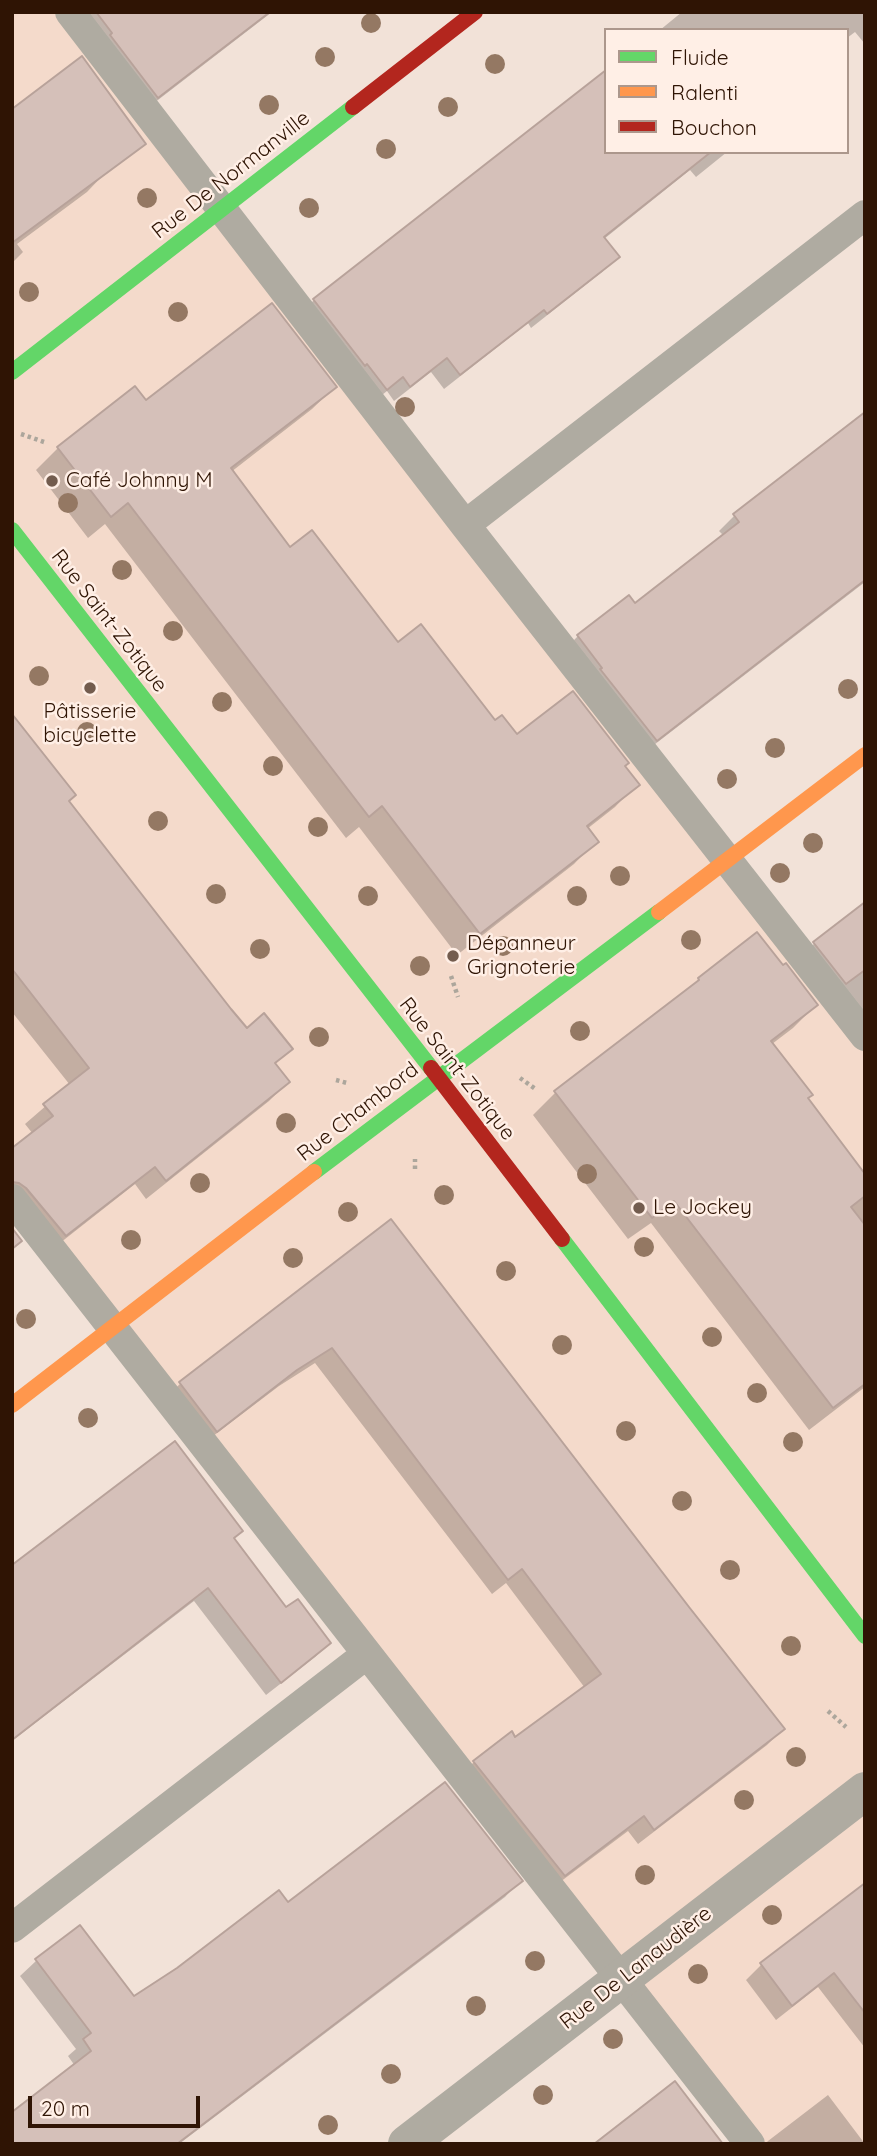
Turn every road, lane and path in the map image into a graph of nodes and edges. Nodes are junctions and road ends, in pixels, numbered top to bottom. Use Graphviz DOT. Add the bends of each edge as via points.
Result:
graph roads {
  1 [pos="70,12"];
  2 [pos="475,12"];
  3 [pos="220,210"];
  4 [pos="865,215"];
  5 [pos="12,372"];
  6 [pos="21,434"];
  7 [pos="44,442"];
  8 [pos="464,525"];
  9 [pos="12,530"];
  10 [pos="865,755"];
  11 [pos="728,861"];
  12 [pos="451,976"];
  13 [pos="458,998"];
  14 [pos="865,1036"];
  15 [pos="438,1077"];
  16 [pos="519,1077"];
  17 [pos="537,1090"];
  18 [pos="12,1199"];
  19 [pos="113,1327"];
  20 [pos="12,1405"];
  21 [pos="865,1636"];
  22 [pos="367,1654"];
  23 [pos="828,1711"];
  24 [pos="846,1727"];
  25 [pos="865,1791"];
  26 [pos="12,1928"];
  27 [pos="621,1979"];
  28 [pos="407,2144"];
  29 [pos="750,2144"];
  1 -- 3 [label="lane"];
  2 -- 3 [label="street, Rue De Normanville"];
  3 -- 5 [label="street, Rue De Normanville"];
  3 -- 8 [label="lane"];
  4 -- 8 [label="lane"];
  6 -- 7 [label="path"];
  8 -- 11 [label="lane"];
  9 -- 15 [label="street, Rue Saint-Zotique"];
  10 -- 11 [label="street, Rue Chambord"];
  11 -- 14 [label="lane"];
  11 -- 15 [label="street, Rue Chambord"];
  12 -- 13 [label="path"];
  15 -- 19 [label="street, Rue Chambord"];
  15 -- 21 [label="street, Rue Saint-Zotique"];
  16 -- 17 [label="path"];
  18 -- 19 [label="lane"];
  19 -- 20 [label="street, Rue Chambord"];
  19 -- 22 [label="lane"];
  22 -- 26 [label="lane"];
  22 -- 27 [label="lane"];
  23 -- 24 [label="path"];
  25 -- 27 [label="street, Rue De Lanaudière"];
  27 -- 28 [label="street, Rue De Lanaudière"];
  27 -- 29 [label="lane"];
}
